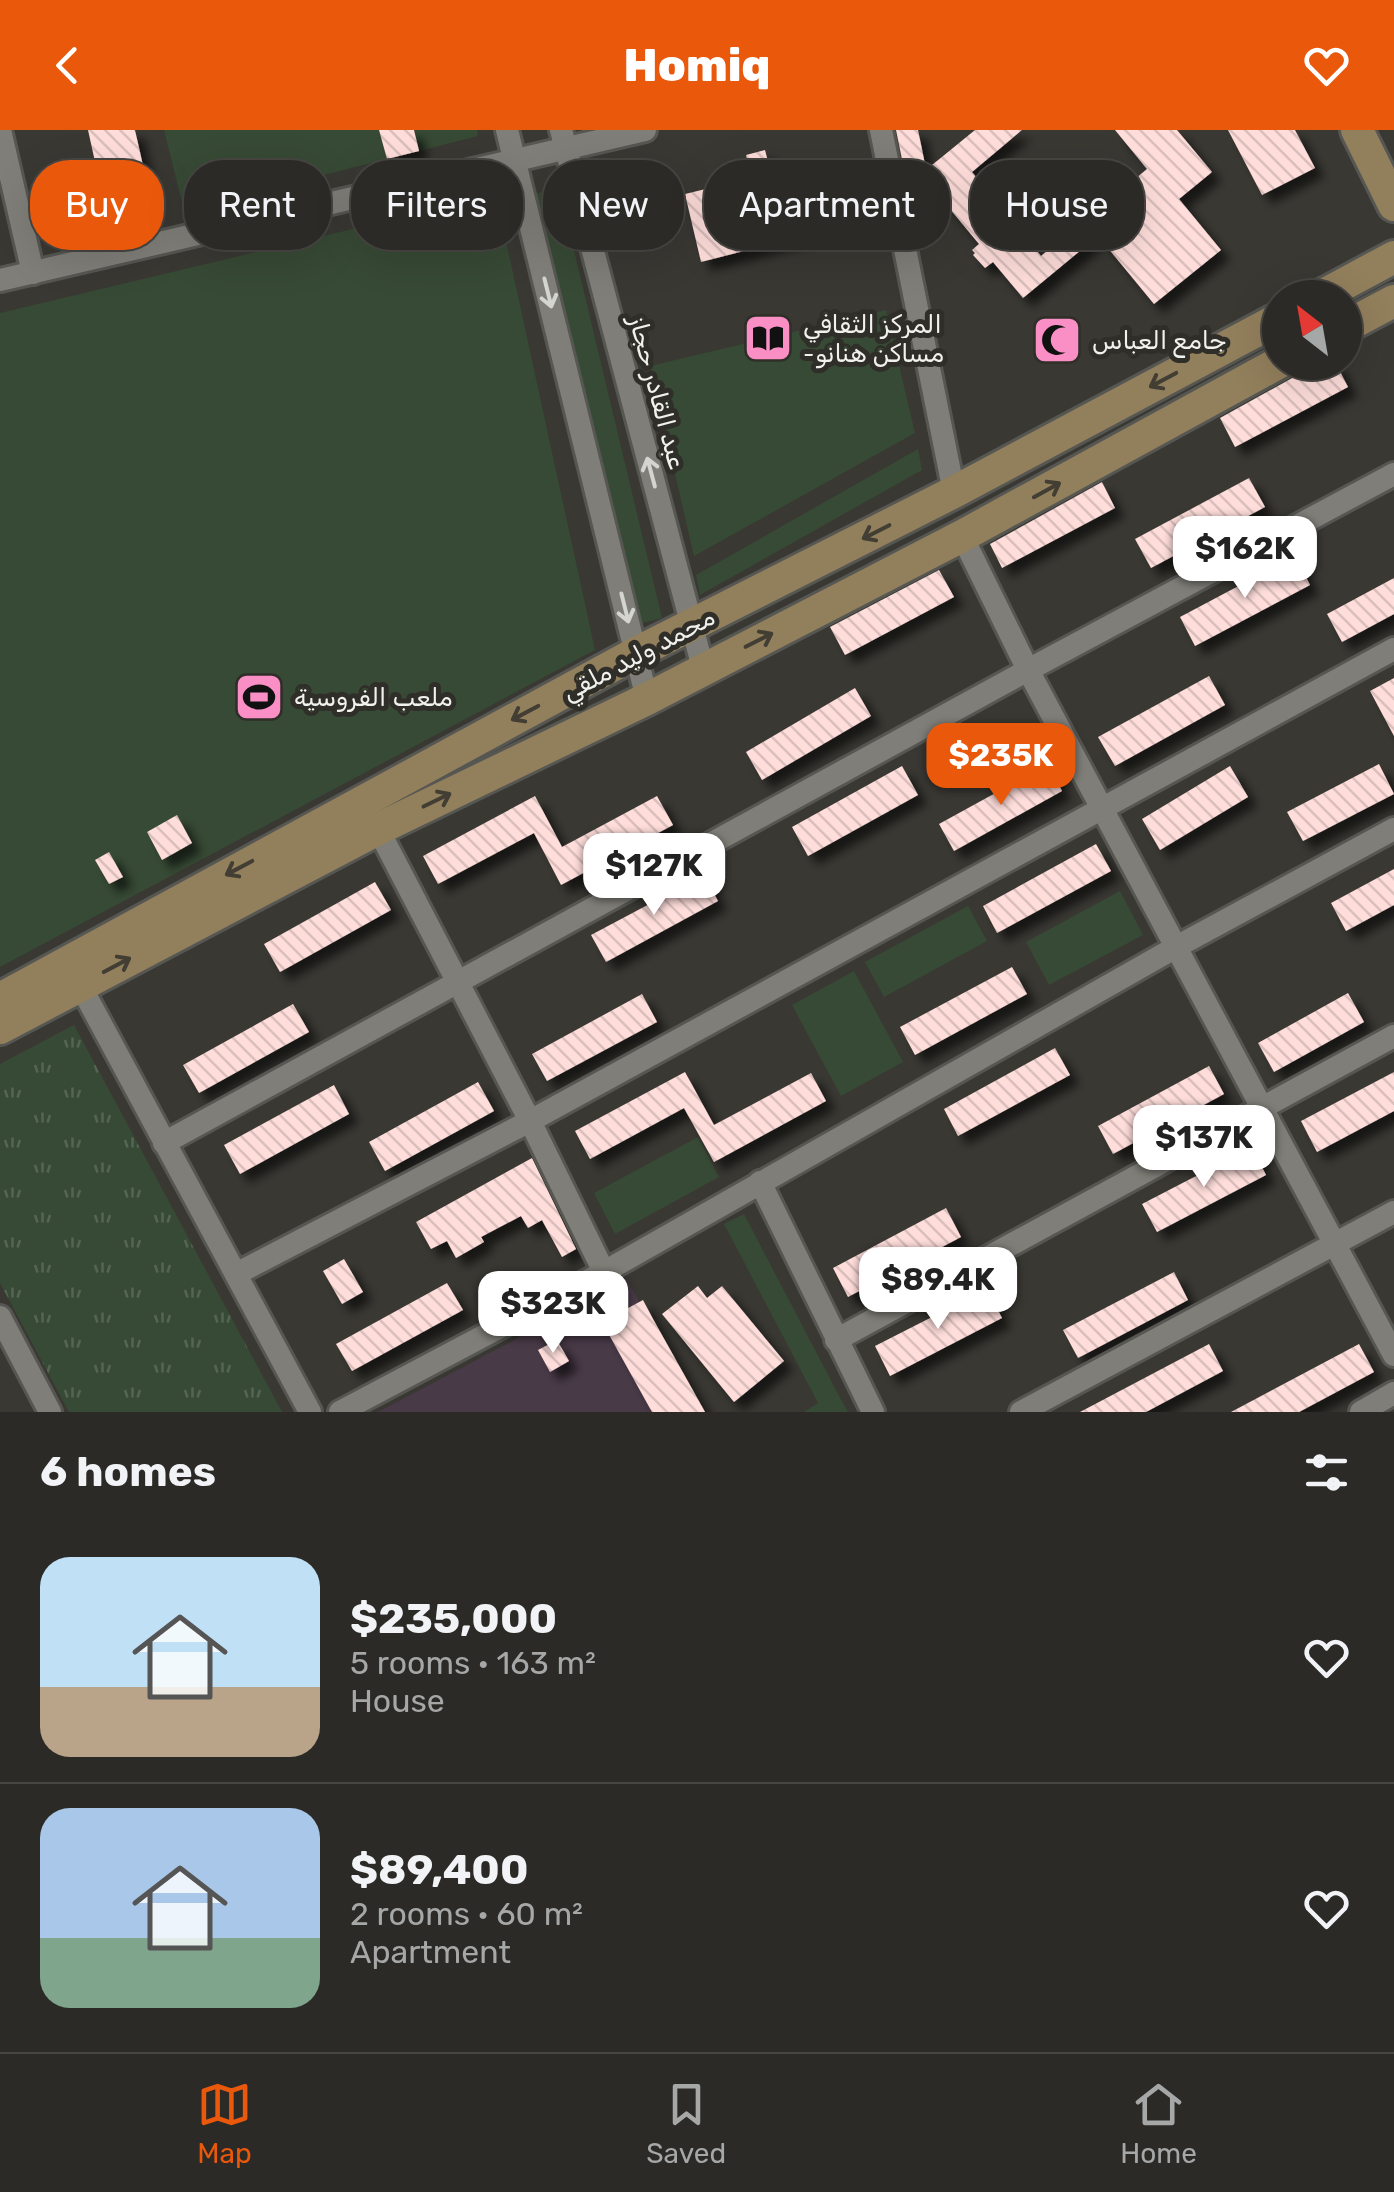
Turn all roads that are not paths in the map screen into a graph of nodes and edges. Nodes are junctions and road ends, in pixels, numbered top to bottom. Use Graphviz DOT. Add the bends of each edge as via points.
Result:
graph roads {
  1 [pos="0,130"];
  2 [pos="507,130"];
  3 [pos="646,130"];
  4 [pos="881,130"];
  5 [pos="1358,130"];
  6 [pos="564,140"];
  7 [pos="515,160"];
  8 [pos="517,160"];
  9 [pos="523,194"];
  10 [pos="351,199"];
  11 [pos="1394,205"];
  12 [pos="1394,257"];
  13 [pos="33,272"];
  14 [pos="0,280"];
  15 [pos="1351,280"];
  16 [pos="1394,300"];
  17 [pos="1362,318"];
  18 [pos="1262,328"];
  19 [pos="1262,372"];
  20 [pos="1394,474"];
  21 [pos="954,492"];
  22 [pos="962,536"];
  23 [pos="691,626"];
  24 [pos="1394,649"];
  25 [pos="636,653"];
  26 [pos="703,668"];
  27 [pos="1028,670"];
  28 [pos="647,698"];
  29 [pos="1102,807"];
  30 [pos="1394,828"];
  31 [pos="378,829"];
  32 [pos="1178,946"];
  33 [pos="458,984"];
  34 [pos="80,985"];
  35 [pos="0,999"];
  36 [pos="0,1028"];
  37 [pos="1394,1036"];
  38 [pos="1260,1109"];
  39 [pos="530,1121"];
  40 [pos="164,1143"];
  41 [pos="760,1182"];
  42 [pos="1394,1212"];
  43 [pos="1334,1244"];
  44 [pos="604,1272"];
  45 [pos="236,1274"];
  46 [pos="0,1318"];
  47 [pos="836,1340"];
  48 [pos="7,1346"];
  49 [pos="1394,1355"];
  50 [pos="1394,1393"];
  51 [pos="50,1412"];
  52 [pos="310,1412"];
  53 [pos="340,1412"];
  54 [pos="873,1412"];
  55 [pos="1022,1412"];
  56 [pos="1360,1412"];
  1 -- 13 [label="street"];
  2 -- 7 [label="street"];
  3 -- 6 [label="street"];
  4 -- 21 [label="street"];
  5 -- 11 [label="street"];
  6 -- 8 [label="street"];
  23 -- 6 [label="street, عبد القادر حجاز, one-way"];
  9 -- 25 [label="street, one-way"];
  10 -- 13 [label="street"];
  12 -- 15 [label="street"];
  13 -- 14 [label="street"];
  16 -- 17 [label="street"];
  18 -- 21 [label="street, محمد وليد ملقي, one-way"];
  22 -- 19 [label="street, محمد وليد ملقي, one-way"];
  20 -- 27 [label="street"];
  21 -- 23 [label="street, محمد وليد ملقي, one-way"];
  26 -- 22 [label="street, محمد وليد ملقي, one-way"];
  22 -- 27 [label="street"];
  23 -- 25 [label="street, محمد وليد ملقي"];
  23 -- 26 [label="street, عبد القادر حجاز"];
  24 -- 29 [label="street"];
  25 -- 28 [label="street"];
  25 -- 35 [label="street, محمد وليد ملقي, one-way"];
  26 -- 28 [label="street, محمد وليد ملقي"];
  27 -- 29 [label="street"];
  27 -- 33 [label="street"];
  31 -- 28 [label="street, محمد وليد ملقي, one-way"];
  29 -- 32 [label="street"];
  29 -- 39 [label="street"];
  30 -- 32 [label="street"];
  31 -- 33 [label="street"];
  34 -- 31 [label="street, محمد وليد ملقي, one-way"];
  32 -- 38 [label="street"];
  32 -- 41 [label="street"];
  33 -- 39 [label="street"];
  33 -- 40 [label="street"];
  34 -- 36 [label="street, محمد وليد ملقي"];
  34 -- 40 [label="street"];
  37 -- 38 [label="street"];
  38 -- 43 [label="street"];
  38 -- 47 [label="street"];
  39 -- 44 [label="street"];
  39 -- 45 [label="street"];
  40 -- 45 [label="street"];
  41 -- 44 [label="street"];
  41 -- 47 [label="street"];
  42 -- 43 [label="street"];
  43 -- 49 [label="street"];
  43 -- 55 [label="street"];
  44 -- 53 [label="street"];
  45 -- 52 [label="street"];
  46 -- 48 [label="street"];
  47 -- 54 [label="street"];
  48 -- 51 [label="street"];
  50 -- 56 [label="street"];
}
